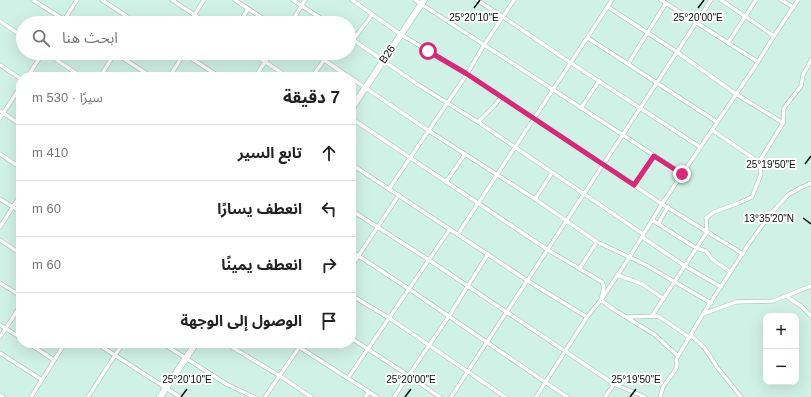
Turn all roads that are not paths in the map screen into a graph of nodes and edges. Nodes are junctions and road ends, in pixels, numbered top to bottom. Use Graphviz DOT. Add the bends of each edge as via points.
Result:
graph roads {
  1 [pos="34,0"];
  2 [pos="77,0"];
  3 [pos="172,0"];
  4 [pos="204,0"];
  5 [pos="235,0"];
  6 [pos="293,0"];
  7 [pos="306,0"];
  8 [pos="352,0"];
  9 [pos="415,0"];
  10 [pos="476,0"];
  11 [pos="514,0"];
  12 [pos="612,0"];
  13 [pos="661,0"];
  14 [pos="712,0"];
  15 [pos="721,0"];
  16 [pos="756,0"];
  17 [pos="781,0"];
  18 [pos="798,0"];
  19 [pos="104,1"];
  20 [pos="422,2"];
  21 [pos="666,4"];
  22 [pos="302,6"];
  23 [pos="608,6"];
  24 [pos="793,7"];
  25 [pos="248,9"];
  26 [pos="194,15"];
  27 [pos="372,15"];
  28 [pos="55,16"];
  29 [pos="67,16"];
  30 [pos="125,16"];
  31 [pos="244,16"];
  32 [pos="259,16"];
  33 [pos="296,16"];
  34 [pos="317,16"];
  35 [pos="503,16"];
  36 [pos="746,16"];
  37 [pos="0,21"];
  38 [pos="696,23"];
  39 [pos="16,32"];
  40 [pos="647,32"];
  41 [pos="400,34"];
  42 [pos="356,36"];
  43 [pos="774,36"];
  44 [pos="588,38"];
  45 [pos="356,42"];
  46 [pos="728,43"];
  47 [pos="484,45"];
  48 [pos="678,52"];
  49 [pos="40,60"];
  50 [pos="56,60"];
  51 [pos="111,60"];
  52 [pos="126,60"];
  53 [pos="179,60"];
  54 [pos="194,60"];
  55 [pos="262,60"];
  56 [pos="324,60"];
  57 [pos="811,60"];
  58 [pos="383,61"];
  59 [pos="265,62"];
  60 [pos="758,62"];
  61 [pos="571,63"];
  62 [pos="628,64"];
  63 [pos="0,65"];
  64 [pos="31,72"];
  65 [pos="74,72"];
  66 [pos="103,72"];
  67 [pos="144,72"];
  68 [pos="172,72"];
  69 [pos="212,72"];
  70 [pos="258,72"];
  71 [pos="280,72"];
  72 [pos="316,72"];
  73 [pos="341,72"];
  74 [pos="467,74"];
  75 [pos="16,76"];
  76 [pos="599,81"];
  77 [pos="356,82"];
  78 [pos="657,84"];
  79 [pos="365,88"];
  80 [pos="553,90"];
  81 [pos="16,93"];
  82 [pos="736,94"];
  83 [pos="501,96"];
  84 [pos="356,102"];
  85 [pos="447,104"];
  86 [pos="581,108"];
  87 [pos="641,108"];
  88 [pos="2,112"];
  89 [pos="0,118"];
  90 [pos="534,119"];
  91 [pos="356,121"];
  92 [pos="16,122"];
  93 [pos="478,122"];
  94 [pos="717,122"];
  95 [pos="783,123"];
  96 [pos="712,130"];
  97 [pos="429,131"];
  98 [pos="623,135"];
  99 [pos="515,147"];
  100 [pos="700,147"];
  101 [pos="0,154"];
  102 [pos="465,154"];
  103 [pos="654,156"];
  104 [pos="410,158"];
  105 [pos="759,162"];
  106 [pos="16,165"];
  107 [pos="604,165"];
  108 [pos="356,167"];
  109 [pos="552,173"];
  110 [pos="682,174"];
  111 [pos="497,175"];
  112 [pos="811,179"];
  113 [pos="446,182"];
  114 [pos="809,184"];
  115 [pos="634,185"];
  116 [pos="389,189"];
  117 [pos="584,194"];
  118 [pos="399,195"];
  119 [pos="0,199"];
  120 [pos="535,200"];
  121 [pos="16,202"];
  122 [pos="478,204"];
  123 [pos="662,204"];
  124 [pos="13,206"];
  125 [pos="668,207"];
  126 [pos="16,208"];
  127 [pos="356,213"];
  128 [pos="652,220"];
  129 [pos="566,221"];
  130 [pos="658,224"];
  131 [pos="0,227"];
  132 [pos="378,227"];
  133 [pos="450,229"];
  134 [pos="707,232"];
  135 [pos="458,234"];
  136 [pos="642,236"];
  137 [pos="0,240"];
  138 [pos="597,242"];
  139 [pos="696,248"];
  140 [pos="548,250"];
  141 [pos="16,251"];
  142 [pos="356,254"];
  143 [pos="488,254"];
  144 [pos="743,254"];
  145 [pos="359,255"];
  146 [pos="629,258"];
  147 [pos="356,260"];
  148 [pos="429,260"];
  149 [pos="685,266"];
  150 [pos="579,269"];
  151 [pos="730,272"];
  152 [pos="617,275"];
  153 [pos="528,281"];
  154 [pos="0,282"];
  155 [pos="675,282"];
  156 [pos="467,286"];
  157 [pos="811,286"];
  158 [pos="721,288"];
  159 [pos="409,289"];
  160 [pos="16,293"];
  161 [pos="786,296"];
  162 [pos="356,297"];
  163 [pos="664,299"];
  164 [pos="601,300"];
  165 [pos="710,303"];
  166 [pos="16,312"];
  167 [pos="506,312"];
  168 [pos="703,314"];
  169 [pos="449,316"];
  170 [pos="652,316"];
  171 [pos="811,316"];
  172 [pos="587,317"];
  173 [pos="626,317"];
  174 [pos="389,318"];
  175 [pos="0,325"];
  176 [pos="5,328"];
  177 [pos="16,335"];
  178 [pos="690,336"];
  179 [pos="0,337"];
  180 [pos="356,341"];
  181 [pos="487,342"];
  182 [pos="429,346"];
  183 [pos="36,348"];
  184 [pos="62,348"];
  185 [pos="104,348"];
  186 [pos="120,348"];
  187 [pos="170,348"];
  188 [pos="193,348"];
  189 [pos="233,348"];
  190 [pos="299,348"];
  191 [pos="305,348"];
  192 [pos="369,350"];
  193 [pos="0,352"];
  194 [pos="565,352"];
  195 [pos="115,355"];
  196 [pos="678,356"];
  197 [pos="186,358"];
  198 [pos="54,360"];
  199 [pos="467,371"];
  200 [pos="280,376"];
  201 [pos="409,376"];
  202 [pos="348,378"];
  203 [pos="42,380"];
  204 [pos="545,382"];
  205 [pos="614,384"];
  206 [pos="166,388"];
  207 [pos="369,392"];
  208 [pos="0,395"];
  209 [pos="3,397"];
  210 [pos="31,397"];
  211 [pos="88,397"];
  212 [pos="160,397"];
  213 [pos="180,397"];
  214 [pos="254,397"];
  215 [pos="265,397"];
  216 [pos="311,397"];
  217 [pos="365,397"];
  218 [pos="377,397"];
  219 [pos="394,397"];
  220 [pos="440,397"];
  221 [pos="451,397"];
  222 [pos="505,397"];
  223 [pos="536,397"];
  224 [pos="567,397"];
  225 [pos="605,397"];
  226 [pos="645,397"];
  227 [pos="660,397"];
  228 [pos="741,397"];
  1 -- 28 [label="street"];
  2 -- 29 [label="street"];
  3 -- 26 [label="street"];
  4 -- 26 [label="street"];
  5 -- 25 [label="street"];
  6 -- 22 [label="street"];
  7 -- 22 [label="street"];
  8 -- 27 [label="street"];
  9 -- 20 [label="street"];
  10 -- 35 [label="street"];
  11 -- 35 [label="street"];
  12 -- 23 [label="street"];
  13 -- 21 [label="street"];
  14 -- 38 [label="street"];
  15 -- 36 [label="street"];
  16 -- 36 [label="street"];
  17 -- 24 [label="street"];
  18 -- 24 [label="street"];
  19 -- 30 [label="street"];
  20 -- 41 [label="highway, B26"];
  20 -- 47 [label="street"];
  21 -- 38 [label="street"];
  21 -- 40 [label="street"];
  22 -- 33 [label="street"];
  22 -- 34 [label="street"];
  23 -- 40 [label="street"];
  23 -- 44 [label="street"];
  24 -- 43 [label="street"];
  25 -- 31 [label="street"];
  25 -- 32 [label="street"];
  27 -- 41 [label="street"];
  27 -- 42 [label="street"];
  35 -- 47 [label="street"];
  35 -- 61 [label="street"];
  36 -- 43 [label="street"];
  36 -- 46 [label="street"];
  37 -- 39 [label="street"];
  38 -- 46 [label="street"];
  38 -- 48 [label="street"];
  40 -- 48 [label="street"];
  40 -- 62 [label="street"];
  41 -- 58 [label="highway, B26"];
  41 -- 74 [label="street"];
  43 -- 60 [label="street"];
  44 -- 61 [label="street"];
  44 -- 62 [label="street"];
  45 -- 58 [label="street"];
  46 -- 60 [label="street"];
  47 -- 74 [label="street"];
  47 -- 80 [label="street"];
  48 -- 78 [label="street"];
  48 -- 82 [label="street"];
  49 -- 64 [label="street"];
  50 -- 65 [label="street"];
  51 -- 66 [label="street"];
  52 -- 67 [label="street"];
  53 -- 68 [label="street"];
  54 -- 69 [label="street"];
  55 -- 59 [label="street"];
  56 -- 72 [label="street"];
  56 -- 73 [label="street"];
  57 -- 95 [label="street" via="803,75 801,86 784,108"];
  58 -- 79 [label="highway, B26"];
  58 -- 85 [label="street"];
  59 -- 70 [label="street"];
  59 -- 71 [label="street"];
  60 -- 82 [label="street"];
  61 -- 76 [label="street"];
  61 -- 80 [label="street"];
  62 -- 78 [label="street"];
  63 -- 75 [label="street"];
  74 -- 83 [label="street"];
  74 -- 85 [label="street"];
  76 -- 86 [label="street"];
  76 -- 87 [label="street"];
  77 -- 79 [label="street"];
  78 -- 87 [label="street"];
  78 -- 94 [label="street"];
  79 -- 84 [label="highway, B26"];
  79 -- 97 [label="street"];
  80 -- 86 [label="street"];
  80 -- 90 [label="street"];
  81 -- 88 [label="street"];
  82 -- 94 [label="street"];
  82 -- 95 [label="street"];
  83 -- 90 [label="street"];
  83 -- 93 [label="street"];
  85 -- 93 [label="street"];
  85 -- 97 [label="street"];
  86 -- 98 [label="street"];
  87 -- 98 [label="street"];
  87 -- 100 [label="street"];
  88 -- 89 [label="street"];
  88 -- 92 [label="street"];
  90 -- 99 [label="street"];
  90 -- 107 [label="street"];
  91 -- 104 [label="street"];
  93 -- 99 [label="street"];
  94 -- 96 [label="street"];
  95 -- 105 [label="street"];
  96 -- 100 [label="street"];
  96 -- 105 [label="street"];
  97 -- 102 [label="street"];
  97 -- 104 [label="street"];
  98 -- 103 [label="street"];
  98 -- 107 [label="street"];
  99 -- 109 [label="street"];
  99 -- 111 [label="street"];
  100 -- 110 [label="street"];
  101 -- 106 [label="street"];
  102 -- 111 [label="street"];
  102 -- 113 [label="street"];
  103 -- 110 [label="street"];
  103 -- 115 [label="street"];
  104 -- 113 [label="street"];
  104 -- 116 [label="street"];
  105 -- 134 [label="street" via="761,174 752,197 714,212 706,218"];
  107 -- 115 [label="street"];
  107 -- 117 [label="street"];
  108 -- 116 [label="street"];
  109 -- 117 [label="street"];
  109 -- 120 [label="street"];
  110 -- 123 [label="street"];
  111 -- 120 [label="street"];
  111 -- 122 [label="street"];
  112 -- 114 [label="street"];
  113 -- 122 [label="street"];
  114 -- 144 [label="street" via="788,195 773,211"];
  115 -- 123 [label="street"];
  116 -- 118 [label="street"];
  117 -- 129 [label="street"];
  117 -- 136 [label="street"];
  118 -- 132 [label="street"];
  118 -- 133 [label="street"];
  119 -- 124 [label="street"];
  120 -- 129 [label="street"];
  121 -- 124 [label="street"];
  122 -- 135 [label="street"];
  122 -- 140 [label="street"];
  123 -- 125 [label="street"];
  123 -- 128 [label="street"];
  124 -- 126 [label="street"];
  124 -- 131 [label="street"];
  125 -- 130 [label="street"];
  125 -- 134 [label="street"];
  127 -- 132 [label="street"];
  128 -- 130 [label="street"];
  128 -- 136 [label="street"];
  129 -- 138 [label="street"];
  129 -- 140 [label="street"];
  130 -- 139 [label="street"];
  132 -- 145 [label="street"];
  132 -- 148 [label="street"];
  133 -- 135 [label="street"];
  133 -- 148 [label="street"];
  134 -- 139 [label="street"];
  134 -- 144 [label="street"];
  135 -- 143 [label="street"];
  136 -- 146 [label="street"];
  136 -- 149 [label="street"];
  137 -- 141 [label="street"];
  138 -- 146 [label="street"];
  138 -- 150 [label="street"];
  139 -- 149 [label="street"];
  139 -- 151 [label="street" via="706,251 712,259"];
  140 -- 150 [label="street"];
  140 -- 153 [label="street"];
  142 -- 145 [label="street"];
  143 -- 153 [label="street"];
  143 -- 156 [label="street"];
  144 -- 151 [label="street"];
  145 -- 147 [label="street"];
  145 -- 159 [label="street"];
  146 -- 152 [label="street"];
  146 -- 155 [label="street"];
  148 -- 156 [label="street"];
  148 -- 159 [label="street"];
  149 -- 155 [label="street"];
  149 -- 158 [label="street"];
  150 -- 164 [label="street" via="602,282 604,287"];
  151 -- 158 [label="street"];
  152 -- 163 [label="street" via="642,284"];
  152 -- 164 [label="street"];
  153 -- 167 [label="street"];
  153 -- 172 [label="street"];
  154 -- 160 [label="street"];
  155 -- 163 [label="street"];
  155 -- 165 [label="street"];
  156 -- 167 [label="street"];
  156 -- 169 [label="street"];
  157 -- 161 [label="street"];
  158 -- 165 [label="street"];
  159 -- 169 [label="street"];
  159 -- 174 [label="street"];
  161 -- 168 [label="street" via="774,301 736,302"];
  161 -- 171 [label="street"];
  162 -- 174 [label="street"];
  163 -- 170 [label="street"];
  164 -- 172 [label="street"];
  164 -- 173 [label="street"];
  165 -- 168 [label="street"];
  166 -- 176 [label="street"];
  167 -- 181 [label="street"];
  167 -- 194 [label="street"];
  168 -- 178 [label="street"];
  169 -- 181 [label="street"];
  169 -- 182 [label="street"];
  170 -- 173 [label="street"];
  170 -- 178 [label="street" via="658,316"];
  172 -- 194 [label="street"];
  173 -- 196 [label="street" via="656,335"];
  174 -- 182 [label="street"];
  174 -- 192 [label="street"];
  175 -- 176 [label="street"];
  176 -- 177 [label="street"];
  176 -- 179 [label="street"];
  178 -- 196 [label="street"];
  178 -- 228 [label="street" via="700,342"];
  180 -- 192 [label="street"];
  181 -- 199 [label="street"];
  181 -- 204 [label="street"];
  182 -- 199 [label="street"];
  182 -- 201 [label="street"];
  183 -- 198 [label="street"];
  184 -- 198 [label="street"];
  185 -- 195 [label="street"];
  186 -- 195 [label="street"];
  187 -- 197 [label="street"];
  188 -- 197 [label="highway"];
  189 -- 200 [label="street"];
  190 -- 200 [label="street"];
  191 -- 202 [label="street"];
  192 -- 201 [label="street"];
  192 -- 202 [label="street"];
  193 -- 203 [label="street"];
  194 -- 204 [label="street"];
  194 -- 205 [label="street"];
  195 -- 206 [label="street"];
  195 -- 211 [label="street"];
  196 -- 227 [label="street" via="676,369 663,387"];
  197 -- 206 [label="highway"];
  197 -- 214 [label="street" via="228,385"];
  198 -- 203 [label="street"];
  199 -- 221 [label="street"];
  199 -- 222 [label="street"];
  200 -- 215 [label="street"];
  200 -- 216 [label="street"];
  201 -- 219 [label="street"];
  201 -- 220 [label="street"];
  202 -- 207 [label="street"];
  203 -- 210 [label="street"];
  204 -- 223 [label="street"];
  204 -- 224 [label="street"];
  205 -- 225 [label="street"];
  205 -- 226 [label="street"];
  206 -- 212 [label="highway"];
  206 -- 213 [label="street"];
  207 -- 217 [label="street"];
  207 -- 218 [label="street"];
  208 -- 209 [label="street"];
}
